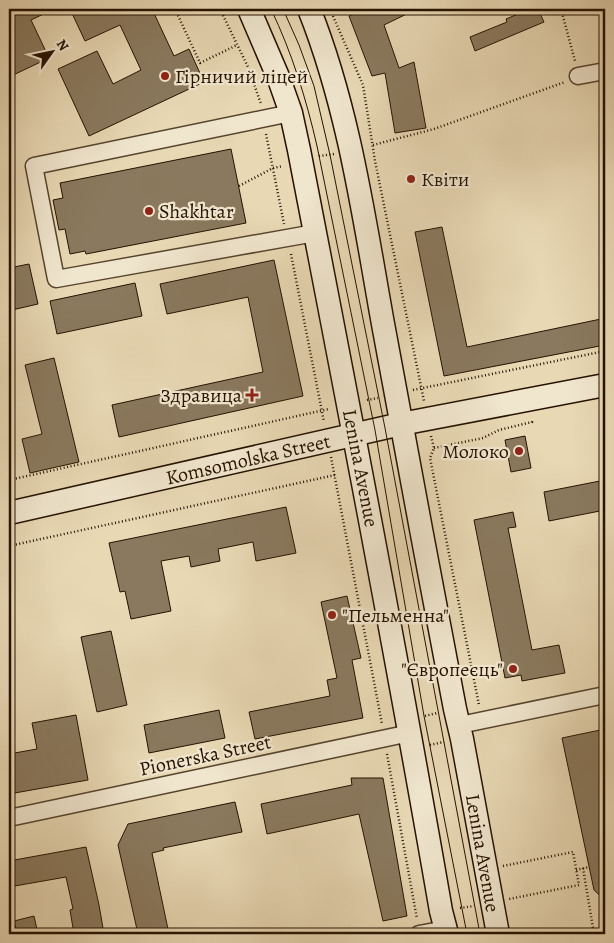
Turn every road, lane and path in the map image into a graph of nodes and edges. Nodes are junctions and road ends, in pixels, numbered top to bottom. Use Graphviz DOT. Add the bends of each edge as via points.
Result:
graph roads {
  1 [pos="175,9"];
  2 [pos="220,9"];
  3 [pos="249,9"];
  4 [pos="309,9"];
  5 [pos="330,9"];
  6 [pos="561,9"];
  7 [pos="238,45"];
  8 [pos="605,71"];
  9 [pos="578,76"];
  10 [pos="291,113"];
  11 [pos="264,118"];
  12 [pos="373,146"];
  13 [pos="302,161"];
  14 [pos="272,168"];
  15 [pos="239,186"];
  16 [pos="315,233"];
  17 [pos="287,238"];
  18 [pos="605,351"];
  19 [pos="605,385"];
  20 [pos="421,388"];
  21 [pos="395,393"];
  22 [pos="528,400"];
  23 [pos="349,404"];
  24 [pos="322,410"];
  25 [pos="427,420"];
  26 [pos="401,424"];
  27 [pos="355,435"];
  28 [pos="328,441"];
  29 [pos="434,448"];
  30 [pos="334,474"];
  31 [pos="9,480"];
  32 [pos="9,513"];
  33 [pos="9,546"];
  34 [pos="605,695"];
  35 [pos="457,717"];
  36 [pos="409,726"];
  37 [pos="383,732"];
  38 [pos="9,818"];
  39 [pos="589,867"];
  40 [pos="583,868"];
  41 [pos="486,870"];
  42 [pos="576,870"];
  43 [pos="579,885"];
  44 [pos="447,932"];
  45 [pos="420,934"];
  46 [pos="498,934"];
  47 [pos="594,934"];
  1 -- 7 [label="path" via="200,63"];
  2 -- 7 [label="path"];
  3 -- 10 [label="main road, Lenina Avenue" via="268,49"];
  4 -- 21 [label="main road, Lenina Avenue" via="330,67 342,114"];
  5 -- 12 [label="path" via="363,85"];
  6 -- 9 [label="path"];
  7 -- 11 [label="path" via="254,80"];
  8 -- 9 [label="street"];
  9 -- 12 [label="path" via="434,129"];
  10 -- 11 [label="street"];
  10 -- 13 [label="main road, Lenina Avenue"];
  11 -- 14 [label="path"];
  11 -- 17 [label="street" via="34,166 56,280"];
  12 -- 20 [label="path"];
  13 -- 14 [label="path"];
  13 -- 16 [label="main road, Lenina Avenue"];
  14 -- 15 [label="path"];
  14 -- 17 [label="path"];
  16 -- 17 [label="street"];
  16 -- 23 [label="main road, Lenina Avenue"];
  17 -- 24 [label="path"];
  18 -- 20 [label="path"];
  19 -- 22 [label="main road, Komsomolska Street"];
  20 -- 21 [label="path"];
  20 -- 25 [label="path"];
  21 -- 23 [label="path"];
  21 -- 26 [label="main road, Lenina Avenue"];
  22 -- 25 [label="main road, Komsomolska Street"];
  22 -- 29 [label="path" via="532,422 499,430 483,438"];
  23 -- 24 [label="path"];
  23 -- 27 [label="main road, Lenina Avenue"];
  24 -- 28 [label="path"];
  24 -- 31 [label="path"];
  25 -- 26 [label="main road, Komsomolska Street"];
  25 -- 29 [label="path"];
  26 -- 27 [label="main road, Komsomolska Street"];
  26 -- 35 [label="main road, Lenina Avenue"];
  27 -- 28 [label="main road, Komsomolska Street"];
  27 -- 36 [label="main road, Lenina Avenue"];
  28 -- 30 [label="path"];
  28 -- 32 [label="main road, Komsomolska Street"];
  29 -- 35 [label="path" via="430,458 479,706"];
  30 -- 33 [label="path"];
  30 -- 37 [label="path"];
  34 -- 35 [label="street"];
  35 -- 36 [label="path"];
  35 -- 41 [label="main road, Lenina Avenue"];
  36 -- 37 [label="street, Pionerska Street"];
  36 -- 37 [label="path"];
  36 -- 44 [label="main road, Lenina Avenue"];
  37 -- 38 [label="street, Pionerska Street"];
  37 -- 45 [label="path"];
  39 -- 40 [label="path"];
  40 -- 42 [label="path"];
  40 -- 47 [label="path"];
  41 -- 42 [label="path" via="573,852"];
  41 -- 46 [label="main road, Lenina Avenue"];
  42 -- 43 [label="path"];
  44 -- 45 [label="street"];
}
